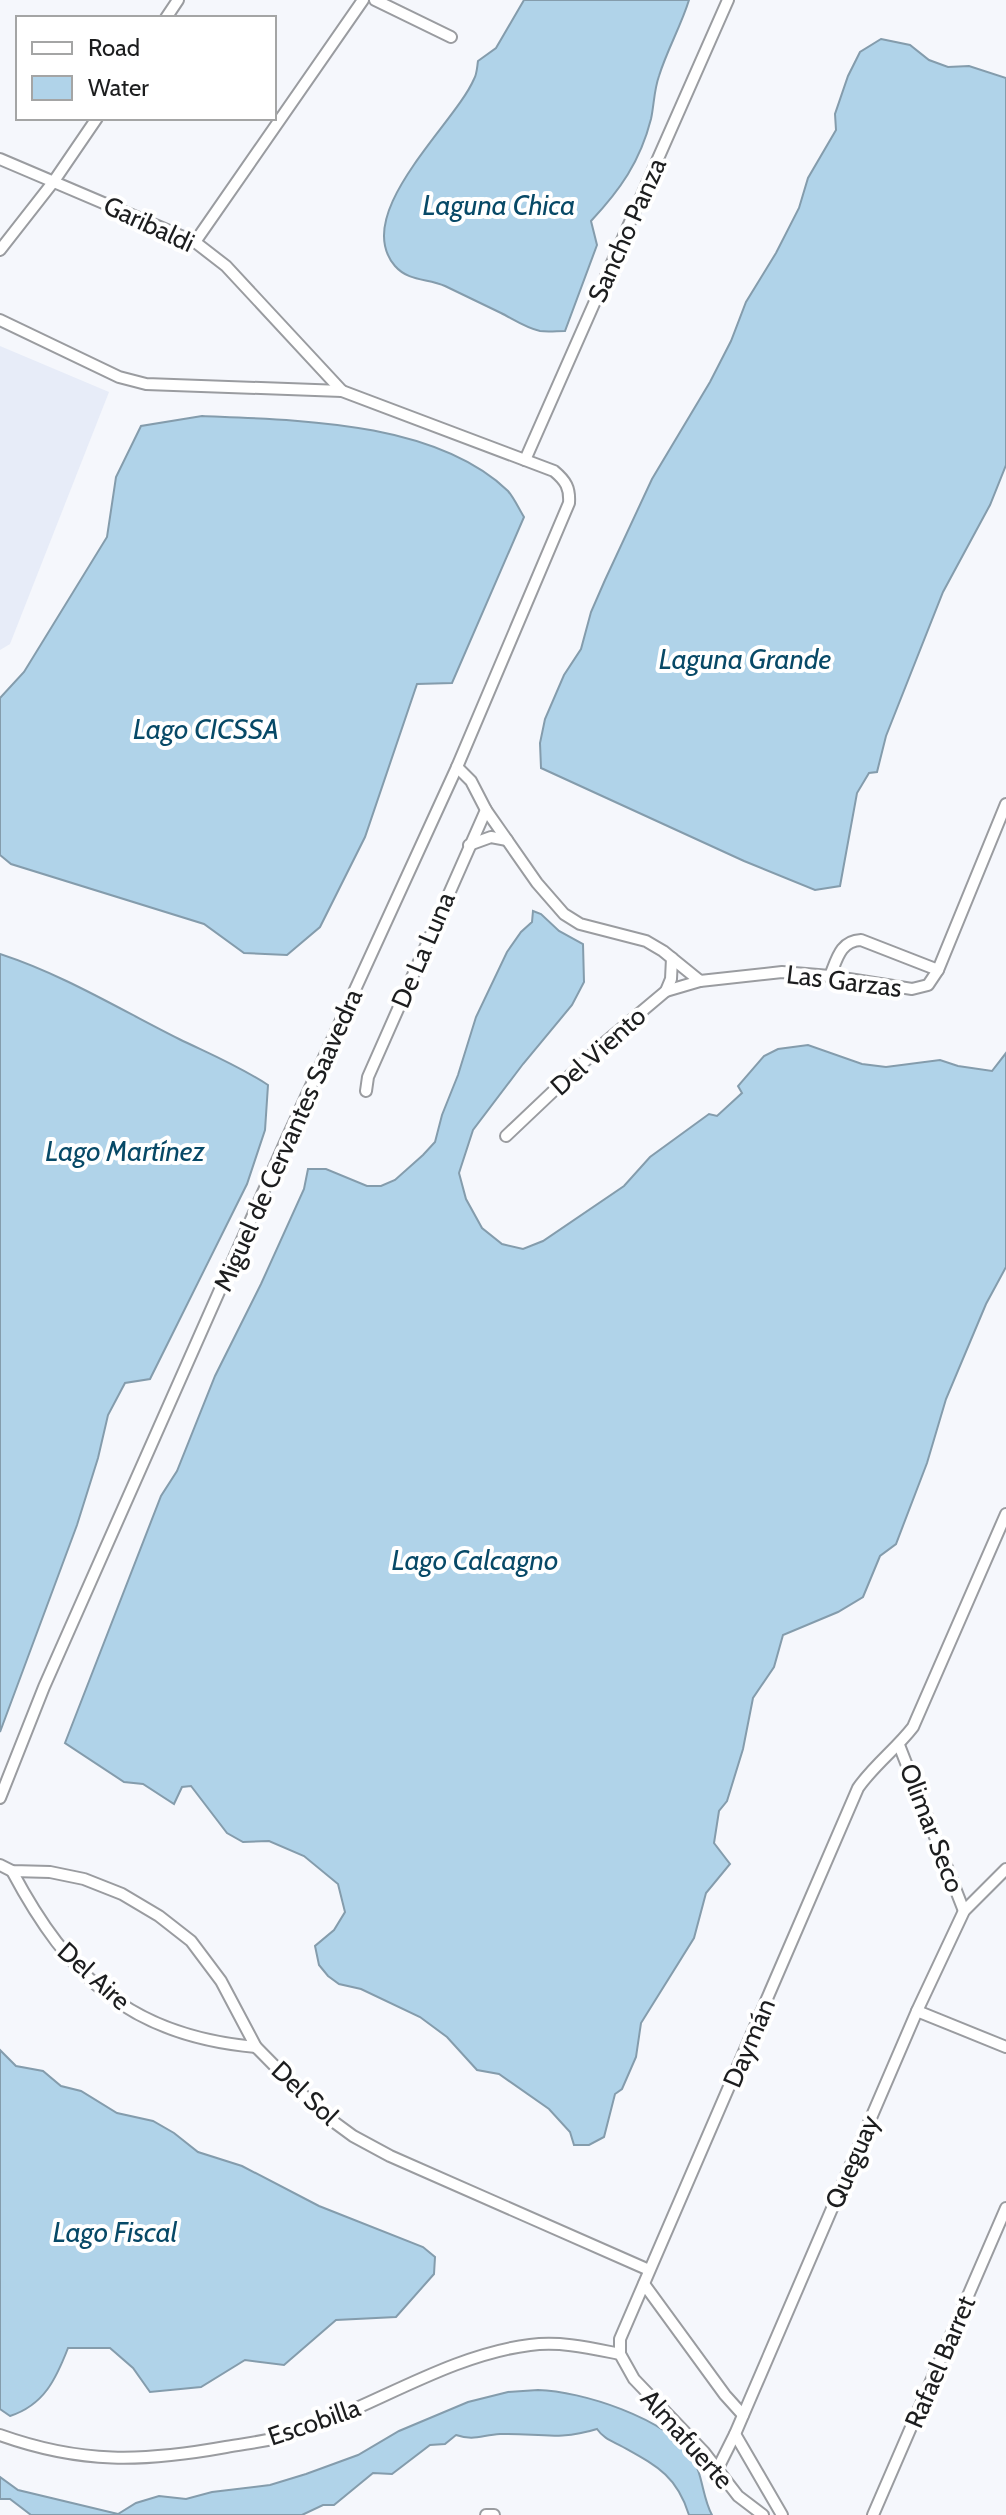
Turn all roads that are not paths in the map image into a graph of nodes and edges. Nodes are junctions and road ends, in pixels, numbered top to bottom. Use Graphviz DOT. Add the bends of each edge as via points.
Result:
graph roads {
  1 [pos="363,0"];
  2 [pos="375,0"];
  3 [pos="728,0"];
  4 [pos="451,37"];
  5 [pos="96,120"];
  6 [pos="0,159"];
  7 [pos="54,181"];
  8 [pos="195,242"];
  9 [pos="0,250"];
  10 [pos="0,320"];
  11 [pos="342,391"];
  12 [pos="525,460"];
  13 [pos="457,767"];
  14 [pos="1006,804"];
  15 [pos="486,810"];
  16 [pos="1002,822"];
  17 [pos="509,841"];
  18 [pos="468,846"];
  19 [pos="672,958"];
  20 [pos="938,970"];
  21 [pos="830,976"];
  22 [pos="700,981"];
  23 [pos="666,991"];
  24 [pos="366,1091"];
  25 [pos="506,1136"];
  26 [pos="1006,1514"];
  27 [pos="1001,1537"];
  28 [pos="899,1745"];
  29 [pos="0,1798"];
  30 [pos="0,1865"];
  31 [pos="1006,1869"];
  32 [pos="12,1871"];
  33 [pos="964,1911"];
  34 [pos="917,2011"];
  35 [pos="256,2047"];
  36 [pos="1006,2047"];
  37 [pos="1006,2208"];
  38 [pos="649,2270"];
  39 [pos="644,2284"];
  40 [pos="620,2354"];
  41 [pos="743,2415"];
  42 [pos="735,2434"];
  43 [pos="0,2435"];
  44 [pos="718,2468"];
  45 [pos="763,2515"];
  46 [pos="782,2515"];
  47 [pos="873,2515"];
  1 -- 8 [label="street"];
  2 -- 4 [label="street"];
  3 -- 12 [label="street, Sancho Panza"];
  5 -- 7 [label="street"];
  6 -- 7 [label="street, Garibaldi"];
  7 -- 8 [label="street, Garibaldi"];
  7 -- 9 [label="street"];
  8 -- 11 [label="street, Garibaldi" via="226,266"];
  10 -- 11 [label="street" via="119,377 146,384"];
  11 -- 12 [label="street"];
  12 -- 13 [label="street, Miguel de Cervantes Saavedra" via="554,471 566,482 569,503"];
  13 -- 15 [label="street"];
  13 -- 29 [label="street, Miguel de Cervantes Saavedra" via="270,1177"];
  14 -- 16 [label="street"];
  15 -- 17 [label="street"];
  15 -- 18 [label="street, De La Luna"];
  16 -- 20 [label="street"];
  17 -- 18 [label="street" via="491,837"];
  17 -- 19 [label="street" via="564,914 580,924 646,941"];
  18 -- 24 [label="street, De La Luna"];
  19 -- 22 [label="street"];
  19 -- 23 [label="street, Del Viento"];
  20 -- 21 [label="street, Las Garzas" via="921,989"];
  20 -- 21 [label="street" via="850,940"];
  21 -- 22 [label="street, Las Garzas" via="782,972"];
  22 -- 23 [label="street, Las Garzas"];
  23 -- 25 [label="street, Del Viento"];
  26 -- 27 [label="street, Daymán"];
  27 -- 28 [label="street, Daymán" via="913,1727"];
  28 -- 33 [label="street, Olimar Seco"];
  28 -- 38 [label="street, Daymán" via="858,1788"];
  30 -- 32 [label="street"];
  31 -- 33 [label="street, Queguay"];
  32 -- 35 [label="street, Del Aire" via="56,1944 122,2006 185,2035"];
  32 -- 35 [label="street, Del Sol" via="84,1879 159,1916 191,1941 221,1981"];
  33 -- 34 [label="street, Queguay"];
  34 -- 36 [label="street"];
  34 -- 41 [label="street, Queguay"];
  35 -- 38 [label="street, Del Sol" via="319,2111 371,2146"];
  37 -- 47 [label="street, Rafael Barret"];
  38 -- 39 [label="street, Daymán"];
  39 -- 40 [label="street, Daymán" via="624,2327"];
  39 -- 41 [label="street"];
  40 -- 43 [label="street, Escobilla" via="556,2343 518,2347 445,2370 290,2435 177,2456 70,2455"];
  40 -- 44 [label="street, Almafuerte" via="640,2387"];
  41 -- 42 [label="street, Queguay"];
  42 -- 44 [label="street, Queguay"];
  42 -- 46 [label="street, Almafuerte"];
  44 -- 45 [label="street, Almafuerte" via="738,2496"];
}
